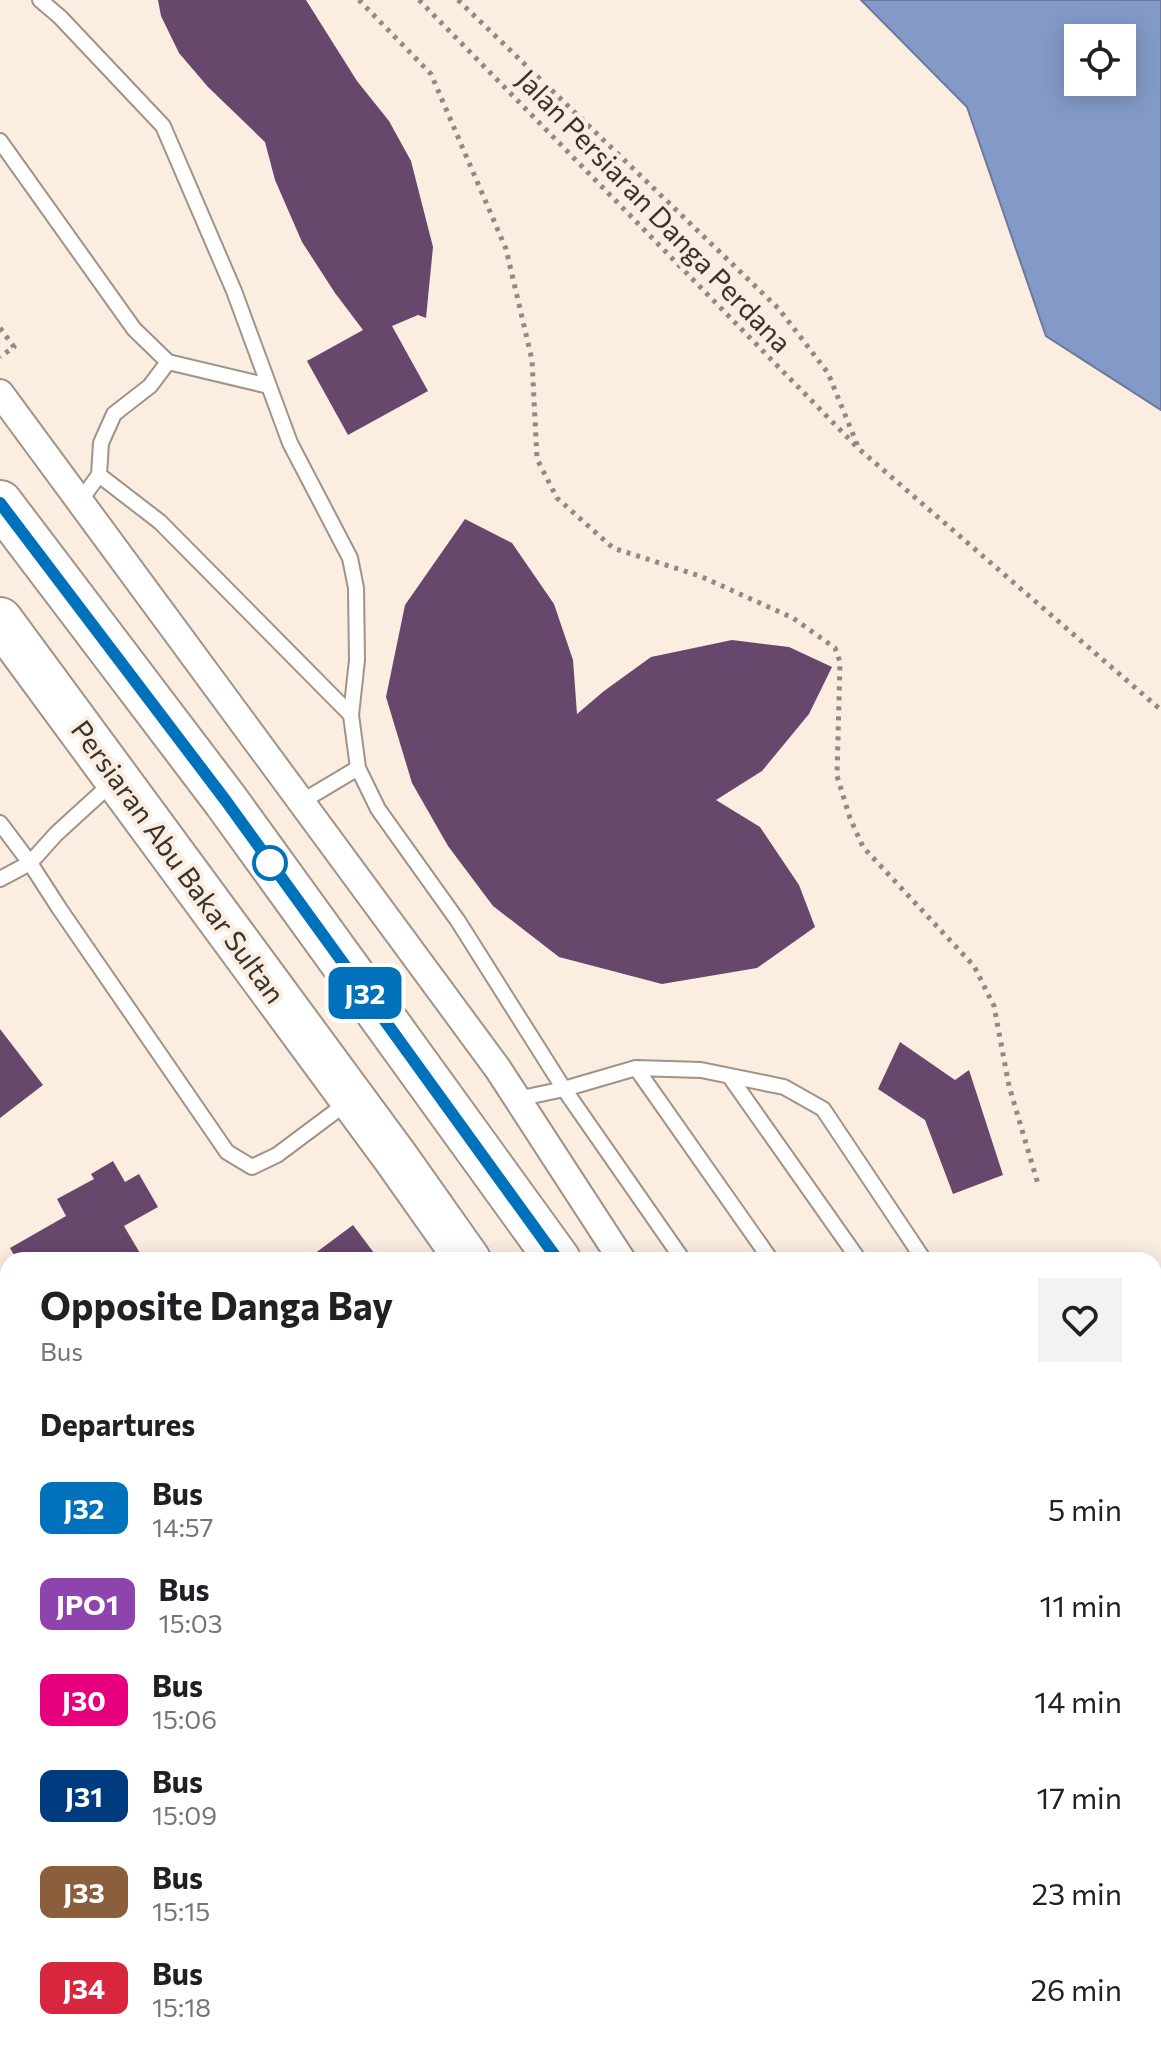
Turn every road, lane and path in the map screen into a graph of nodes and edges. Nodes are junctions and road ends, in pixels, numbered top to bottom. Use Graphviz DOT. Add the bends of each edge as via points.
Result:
graph roads {
  1 [pos="40,0"];
  2 [pos="359,0"];
  3 [pos="419,0"];
  4 [pos="458,0"];
  5 [pos="0,141"];
  6 [pos="0,328"];
  7 [pos="0,357"];
  8 [pos="168,362"];
  9 [pos="269,386"];
  10 [pos="0,393"];
  11 [pos="859,449"];
  12 [pos="99,475"];
  13 [pos="80,501"];
  14 [pos="0,503"];
  15 [pos="0,620"];
  16 [pos="1161,710"];
  17 [pos="351,715"];
  18 [pos="358,768"];
  19 [pos="117,779"];
  20 [pos="301,802"];
  21 [pos="0,823"];
  22 [pos="30,863"];
  23 [pos="0,879"];
  24 [pos="636,1068"];
  25 [pos="730,1077"];
  26 [pos="564,1089"];
  27 [pos="352,1098"];
  28 [pos="517,1099"];
  29 [pos="1038,1184"];
  30 [pos="462,1252"];
  31 [pos="552,1252"];
  32 [pos="617,1252"];
  33 [pos="677,1252"];
  34 [pos="765,1252"];
  35 [pos="853,1252"];
  36 [pos="919,1252"];
  1 -- 9 [label="lane" via="163,126"];
  2 -- 29 [label="path" via="431,74 506,249 532,360 537,459 557,498 613,548 700,576 793,618 835,648 840,662 837,776 850,818 863,847 974,966 994,1006 1009,1086"];
  3 -- 11 [label="path, Jalan Persiaran Danga Perdana"];
  4 -- 11 [label="path, Jalan Persiaran Danga Perdana" via="779,309 828,373"];
  5 -- 8 [label="lane" via="134,329"];
  6 -- 7 [label="path" via="14,347"];
  8 -- 9 [label="lane"];
  8 -- 12 [label="lane" via="150,386 114,414 101,443"];
  9 -- 17 [label="lane" via="290,443 354,574 357,660"];
  10 -- 13 [label="street"];
  11 -- 16 [label="path, Jalan Persiaran Danga Perdana"];
  12 -- 13 [label="lane"];
  12 -- 17 [label="lane" via="160,522"];
  13 -- 20 [label="street"];
  14 -- 31 [label="highway" via="226,801"];
  15 -- 19 [label="highway, Persiaran Abu Bakar Sultan"];
  17 -- 18 [label="lane"];
  18 -- 20 [label="lane"];
  18 -- 26 [label="lane" via="378,809 458,921"];
  19 -- 22 [label="lane"];
  19 -- 27 [label="highway, Persiaran Abu Bakar Sultan"];
  20 -- 28 [label="street"];
  21 -- 22 [label="lane"];
  22 -- 23 [label="lane"];
  22 -- 27 [label="lane" via="227,1152 252,1167 277,1155"];
  24 -- 25 [label="lane" via="701,1070"];
  24 -- 26 [label="lane"];
  24 -- 34 [label="lane"];
  25 -- 35 [label="lane"];
  25 -- 36 [label="lane" via="784,1087 823,1109"];
  26 -- 28 [label="lane"];
  26 -- 33 [label="lane"];
  27 -- 30 [label="highway, Persiaran Abu Bakar Sultan"];
  28 -- 32 [label="street"];
}
